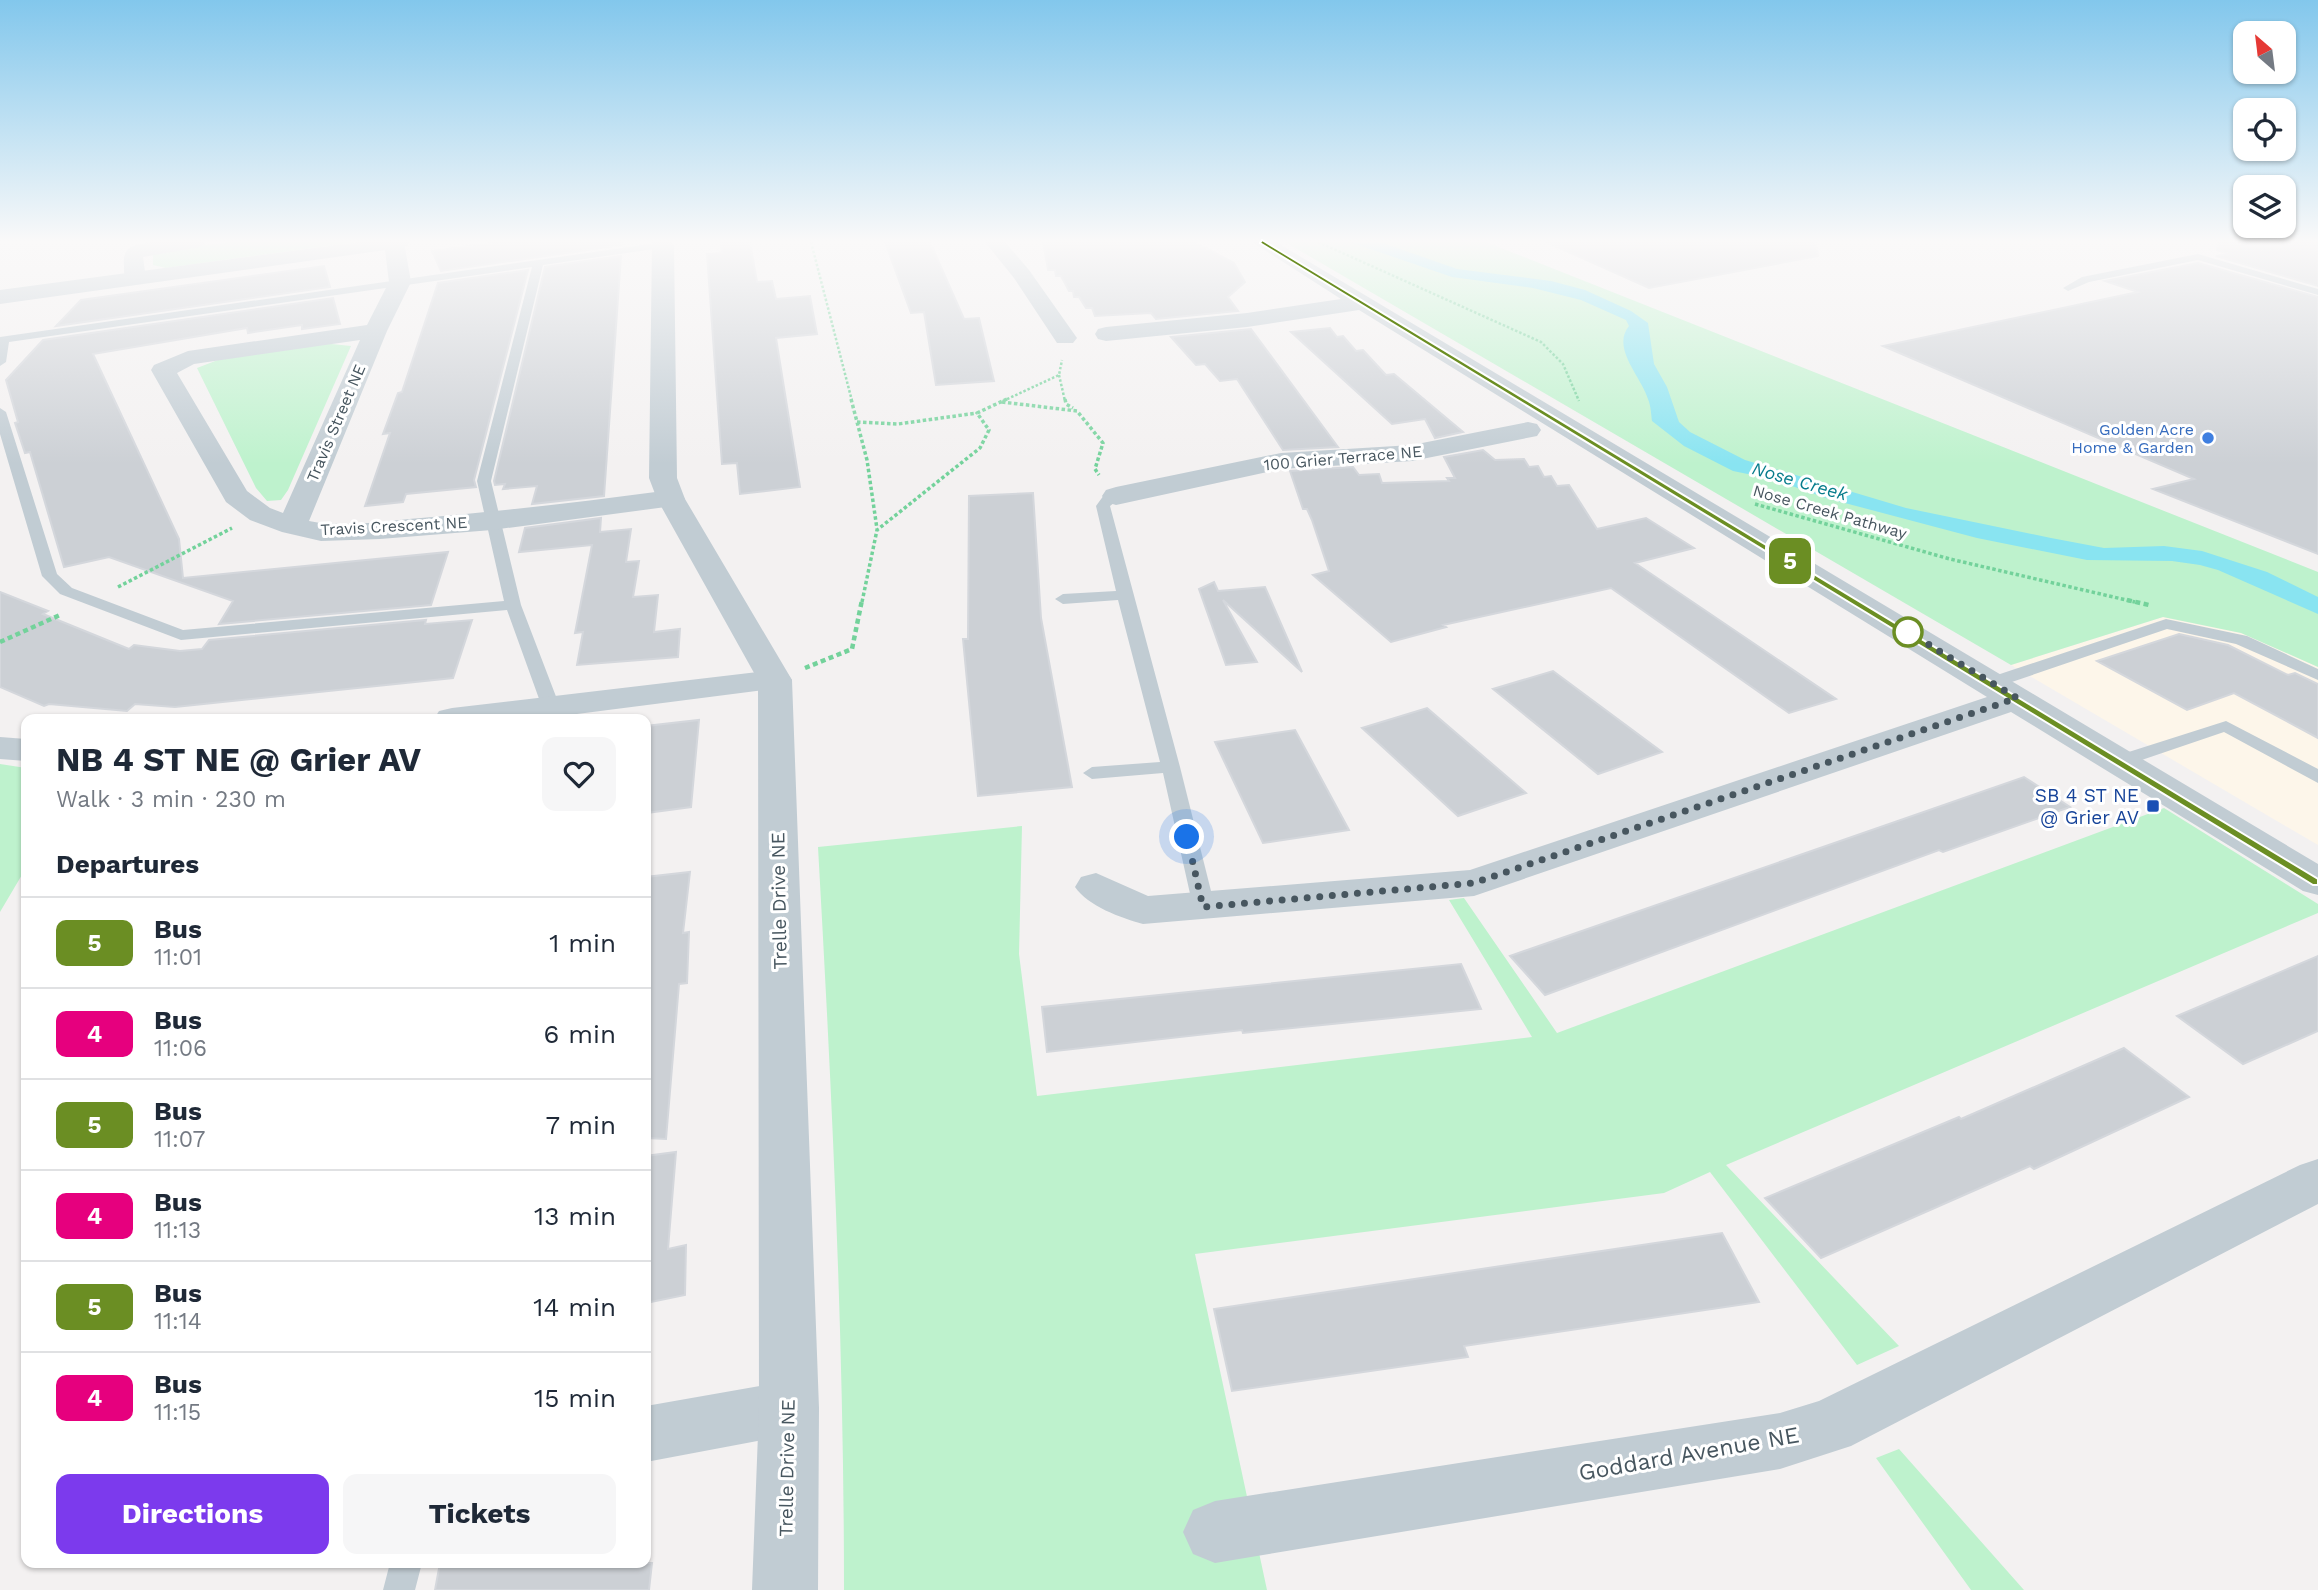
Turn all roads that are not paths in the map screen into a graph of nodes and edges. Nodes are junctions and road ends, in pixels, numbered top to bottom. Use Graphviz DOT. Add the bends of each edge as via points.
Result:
graph roads {
  1 [pos="165,316"];
  2 [pos="383,316"];
  3 [pos="525,316"];
  4 [pos="663,316"];
  5 [pos="1051,316"];
  6 [pos="1273,316"];
  7 [pos="1384,316"];
  8 [pos="376,331"];
  9 [pos="1106,334"];
  10 [pos="1066,338"];
  11 [pos="1,340"];
  12 [pos="0,362"];
  13 [pos="0,412"];
  14 [pos="1528,430"];
  15 [pos="1112,497"];
  16 [pos="671,499"];
  17 [pos="492,521"];
  18 [pos="292,526"];
  19 [pos="1125,595"];
  20 [pos="1063,599"];
  21 [pos="513,606"];
  22 [pos="2318,675"];
  23 [pos="775,680"];
  24 [pos="2004,691"];
  25 [pos="550,713"];
  26 [pos="0,748"];
  27 [pos="21,750"];
  28 [pos="2120,761"];
  29 [pos="1171,767"];
  30 [pos="1092,773"];
  31 [pos="2318,777"];
  32 [pos="2318,882"];
  33 [pos="1096,887"];
  34 [pos="1203,907"];
  35 [pos="2318,1180"];
  36 [pos="789,1408"];
  37 [pos="651,1433"];
  38 [pos="1216,1532"];
  39 [pos="405,1568"];
  40 [pos="399,1590"];
  41 [pos="785,1590"];
  1 -- 11 [label="lane"];
  2 -- 8 [label="street, Travis Street NE"];
  3 -- 17 [label="lane" via="484,481"];
  4 -- 16 [label="street, Trelle Drive NE" via="663,478"];
  5 -- 10 [label="street"];
  6 -- 9 [label="street"];
  7 -- 24 [label="street"];
  8 -- 18 [label="street, Travis Street NE"];
  8 -- 18 [label="street, Travis Crescent NE" via="188,358 163,370 236,496 260,514"];
  11 -- 12 [label="lane"];
  13 -- 21 [label="lane" via="50,576 66,591 91,601 181,635"];
  14 -- 15 [label="street, 100 Grier Terrace NE" via="1412,453 1281,461"];
  15 -- 19 [label="lane" via="1103,506"];
  16 -- 17 [label="street, Travis Crescent NE"];
  16 -- 23 [label="street, Trelle Drive NE"];
  17 -- 18 [label="street, Travis Crescent NE" via="321,532"];
  17 -- 21 [label="lane"];
  19 -- 20 [label="lane"];
  19 -- 29 [label="lane"];
  21 -- 25 [label="lane"];
  22 -- 24 [label="lane" via="2241,640 2166,624"];
  23 -- 25 [label="street"];
  23 -- 36 [label="street, Trelle Drive NE"];
  24 -- 28 [label="street"];
  24 -- 34 [label="street" via="1474,883"];
  26 -- 27 [label="street"];
  28 -- 31 [label="lane" via="2226,726"];
  28 -- 32 [label="street"];
  29 -- 30 [label="lane"];
  29 -- 34 [label="lane"];
  33 -- 34 [label="street" via="1143,910"];
  35 -- 38 [label="street, Goddard Avenue NE" via="1830,1426 1780,1441"];
  36 -- 37 [label="street"];
  36 -- 41 [label="street, Trelle Drive NE"];
  39 -- 40 [label="lane"];
}
